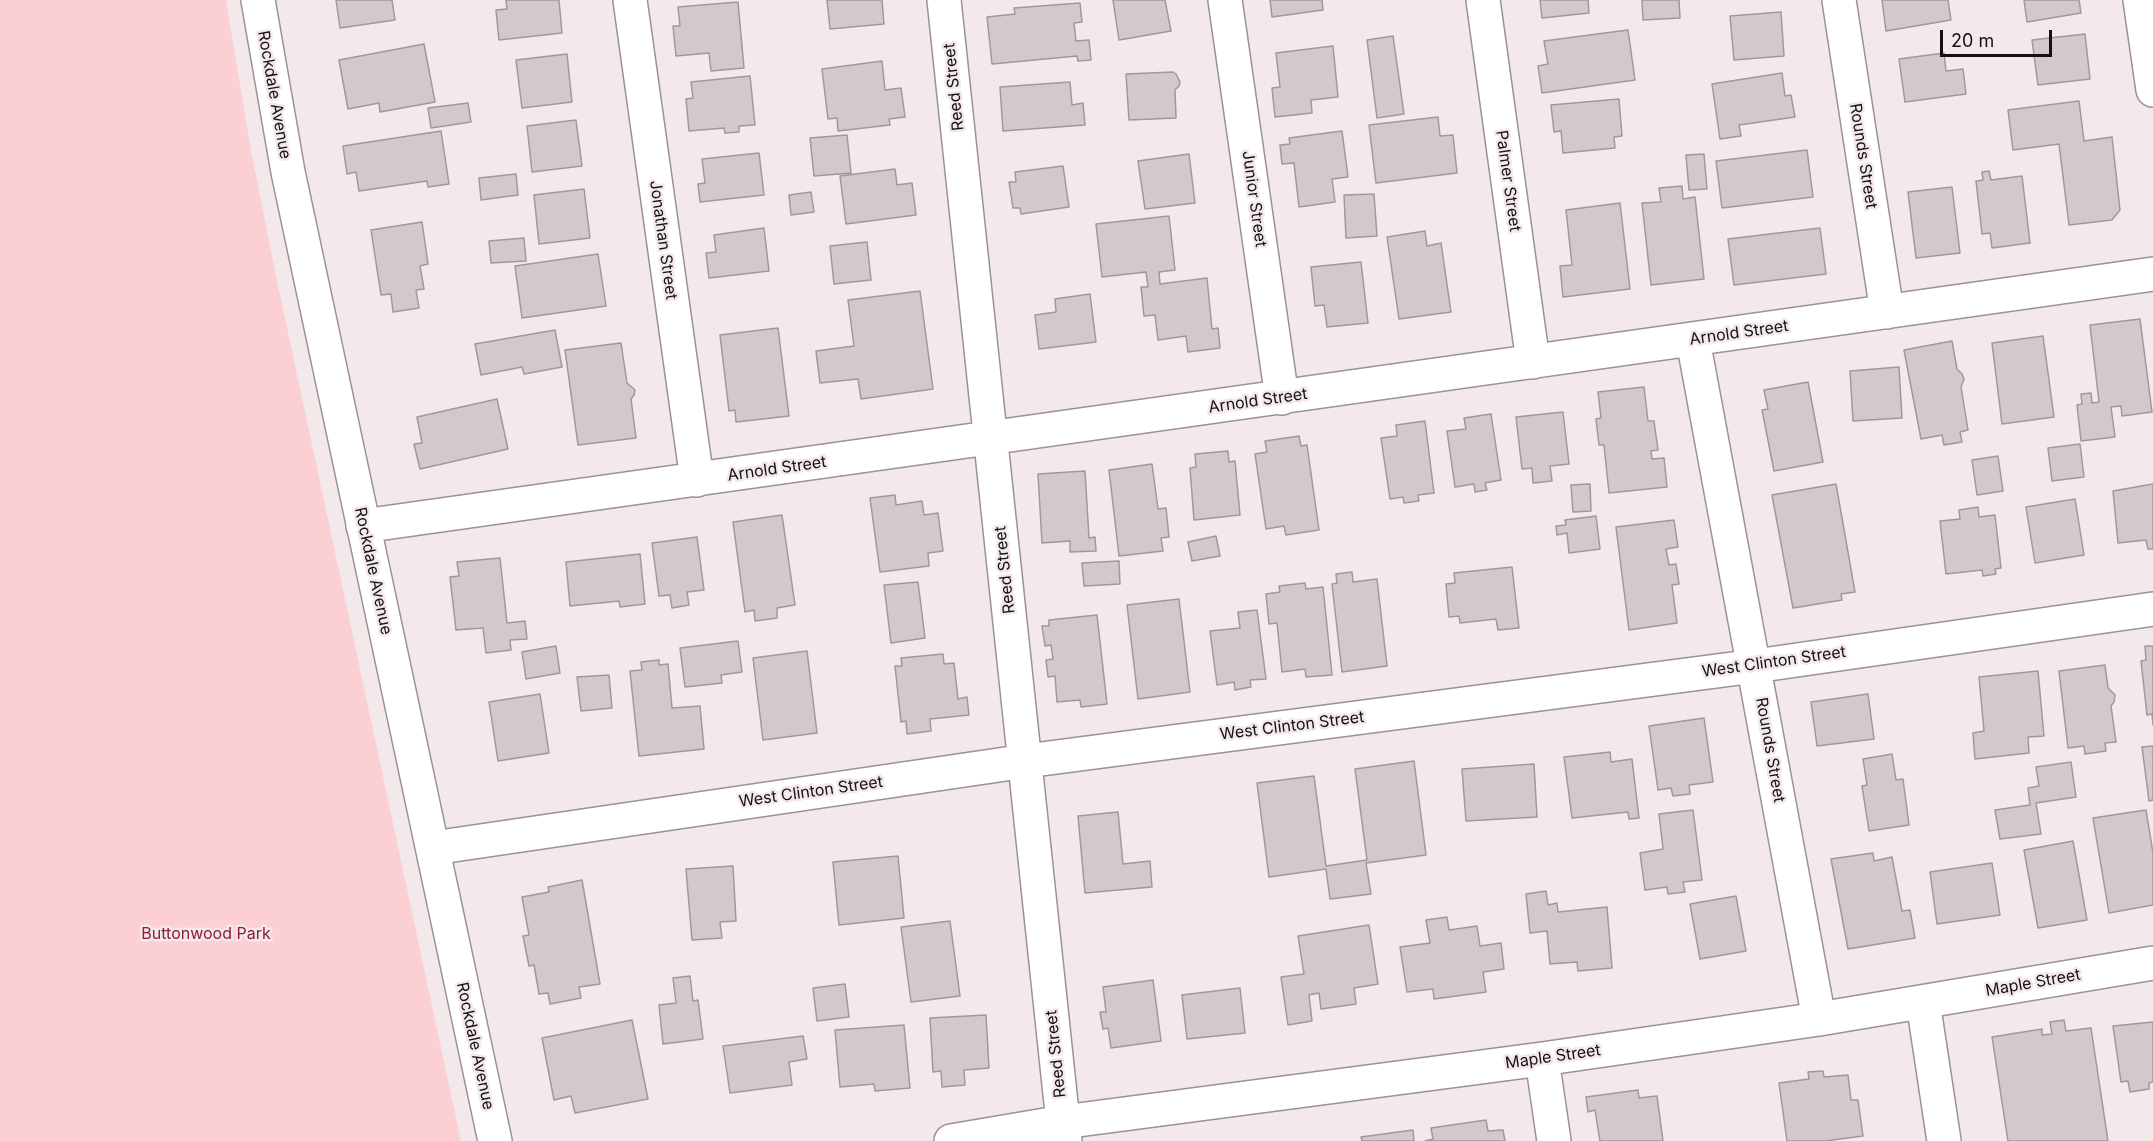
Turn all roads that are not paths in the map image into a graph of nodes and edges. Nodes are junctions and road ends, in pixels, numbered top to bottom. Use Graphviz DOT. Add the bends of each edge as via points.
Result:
graph roads {
  1 [pos="258,0"];
  2 [pos="630,0"];
  3 [pos="944,0"];
  4 [pos="1225,0"];
  5 [pos="1484,0"];
  6 [pos="1839,0"];
  7 [pos="2140,0"];
  8 [pos="2153,90"];
  9 [pos="2153,274"];
  10 [pos="1887,312"];
  11 [pos="1693,339"];
  12 [pos="1533,363"];
  13 [pos="1282,398"];
  14 [pos="991,438"];
  15 [pos="697,480"];
  16 [pos="363,526"];
  17 [pos="2153,609"];
  18 [pos="1755,666"];
  19 [pos="1026,761"];
  20 [pos="432,848"];
  21 [pos="2153,963"];
  22 [pos="1923,1002"];
  23 [pos="1819,1019"];
  24 [pos="1542,1059"];
  25 [pos="1064,1132"];
  26 [pos="495,1141"];
  27 [pos="951,1141"];
  28 [pos="1554,1141"];
  29 [pos="1944,1141"];
  1 -- 16 [label="street, Rockdale Avenue" via="288,172"];
  2 -- 15 [label="street, Jonathan Street"];
  3 -- 14 [label="street, Reed Street"];
  4 -- 13 [label="street, Junior Street"];
  5 -- 12 [label="street, Palmer Street"];
  6 -- 10 [label="street, Rounds Street"];
  7 -- 8 [label="street"];
  9 -- 10 [label="street, Arnold Street"];
  10 -- 11 [label="street, Arnold Street"];
  11 -- 12 [label="street, Arnold Street"];
  11 -- 18 [label="street, Rounds Street"];
  12 -- 13 [label="street, Arnold Street"];
  13 -- 14 [label="street, Arnold Street"];
  14 -- 15 [label="street, Arnold Street"];
  14 -- 19 [label="street, Reed Street"];
  15 -- 16 [label="street, Arnold Street"];
  16 -- 20 [label="street, Rockdale Avenue"];
  17 -- 18 [label="street, West Clinton Street"];
  18 -- 19 [label="street, West Clinton Street"];
  18 -- 23 [label="street, Rounds Street"];
  19 -- 20 [label="street, West Clinton Street"];
  19 -- 25 [label="street, Reed Street"];
  20 -- 26 [label="street, Rockdale Avenue"];
  21 -- 22 [label="street, Maple Street"];
  22 -- 23 [label="street, Maple Street"];
  22 -- 29 [label="street"];
  23 -- 24 [label="street, Maple Street"];
  24 -- 25 [label="street, Maple Street"];
  24 -- 28 [label="street"];
  25 -- 27 [label="street, Maple Street"];
}
